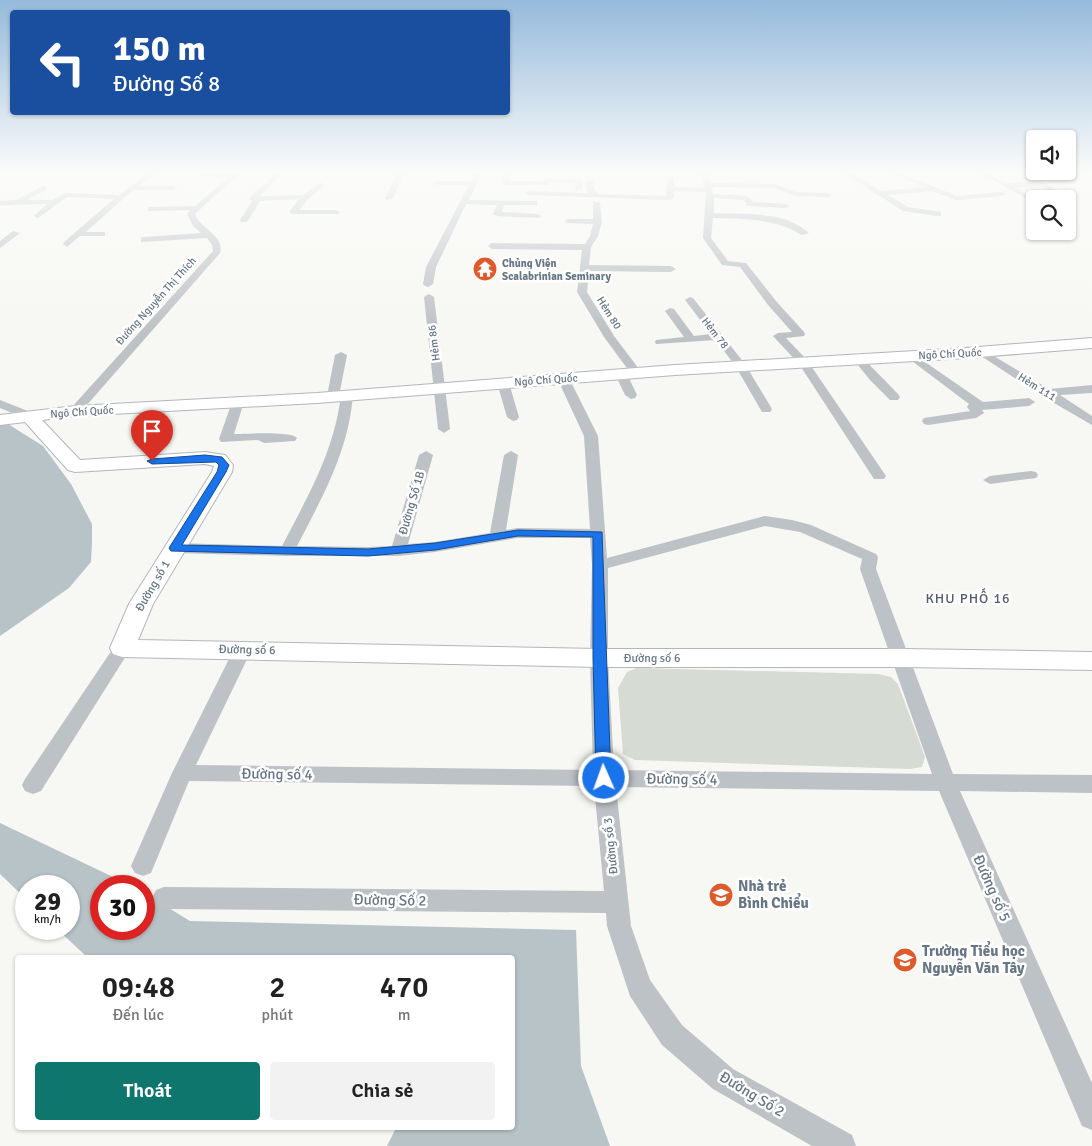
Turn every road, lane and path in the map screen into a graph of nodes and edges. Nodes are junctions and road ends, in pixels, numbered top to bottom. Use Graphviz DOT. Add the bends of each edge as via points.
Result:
graph roads {
  1 [pos="91,223"];
  2 [pos="196,223"];
  3 [pos="453,223"];
  4 [pos="598,223"];
  5 [pos="708,223"];
  6 [pos="789,223"];
  7 [pos="83,231"];
  8 [pos="105,231"];
  9 [pos="805,233"];
  10 [pos="16,234"];
  11 [pos="209,235"];
  12 [pos="564,238"];
  13 [pos="144,240"];
  14 [pos="67,244"];
  15 [pos="0,245"];
  16 [pos="492,246"];
  17 [pos="584,247"];
  18 [pos="586,268"];
  19 [pos="671,269"];
  20 [pos="428,284"];
  21 [pos="429,297"];
  22 [pos="690,300"];
  23 [pos="670,311"];
  24 [pos="718,336"];
  25 [pos="691,339"];
  26 [pos="660,342"];
  27 [pos="1089,345"];
  28 [pos="982,352"];
  29 [pos="341,355"];
  30 [pos="912,356"];
  31 [pos="859,359"];
  32 [pos="803,362"];
  33 [pos="741,366"];
  34 [pos="629,373"];
  35 [pos="563,378"];
  36 [pos="503,383"];
  37 [pos="440,388"];
  38 [pos="1092,389"];
  39 [pos="1046,393"];
  40 [pos="340,395"];
  41 [pos="631,395"];
  42 [pos="894,397"];
  43 [pos="238,402"];
  44 [pos="1029,402"];
  45 [pos="0,404"];
  46 [pos="982,406"];
  47 [pos="766,409"];
  48 [pos="75,411"];
  49 [pos="29,416"];
  50 [pos="513,417"];
  51 [pos="0,420"];
  52 [pos="928,421"];
  53 [pos="1092,421"];
  54 [pos="444,429"];
  55 [pos="290,438"];
  56 [pos="426,455"];
  57 [pos="511,455"];
  58 [pos="1031,475"];
  59 [pos="879,476"];
  60 [pos="990,480"];
  61 [pos="599,534"];
  62 [pos="497,537"];
  63 [pos="175,548"];
  64 [pos="287,551"];
  65 [pos="398,551"];
  66 [pos="600,565"];
  67 [pos="122,648"];
  68 [pos="243,649"];
  69 [pos="599,658"];
  70 [pos="899,658"];
  71 [pos="1092,661"];
  72 [pos="182,773"];
  73 [pos="604,778"];
  74 [pos="946,782"];
  75 [pos="1092,784"];
  76 [pos="33,785"];
  77 [pos="143,866"];
  78 [pos="164,898"];
  79 [pos="618,914"];
  80 [pos="1092,1116"];
  81 [pos="841,1146"];
  1 -- 7 [label="street"];
  2 -- 11 [label="street"];
  3 -- 20 [label="street" via="431,268"];
  4 -- 17 [label="street, Hẻm 80" via="592,242"];
  5 -- 32 [label="street" via="707,238 725,263 743,265 800,334 778,336"];
  6 -- 9 [label="street"];
  7 -- 8 [label="street"];
  7 -- 14 [label="street"];
  10 -- 15 [label="street"];
  11 -- 13 [label="street"];
  11 -- 48 [label="street, Đường Nguyễn Thị Thích" via="218,245 217,251"];
  12 -- 17 [label="street"];
  16 -- 17 [label="street" via="532,249"];
  17 -- 18 [label="street, Hẻm 80"];
  18 -- 19 [label="street"];
  18 -- 34 [label="street, Hẻm 80" via="582,292"];
  21 -- 37 [label="street, Hẻm 86"];
  22 -- 24 [label="street, Hẻm 78"];
  23 -- 25 [label="street"];
  24 -- 25 [label="street"];
  24 -- 33 [label="street, Hẻm 78"];
  25 -- 26 [label="street"];
  27 -- 28 [label="street, Ngô Chí Quốc"];
  28 -- 30 [label="street, Ngô Chí Quốc"];
  28 -- 39 [label="street, Hẻm 111"];
  29 -- 40 [label="street"];
  30 -- 31 [label="street, Ngô Chí Quốc"];
  30 -- 46 [label="street"];
  31 -- 32 [label="street, Ngô Chí Quốc"];
  31 -- 42 [label="street"];
  32 -- 33 [label="street, Ngô Chí Quốc"];
  32 -- 59 [label="street"];
  33 -- 34 [label="street, Ngô Chí Quốc"];
  33 -- 47 [label="street"];
  34 -- 35 [label="street, Ngô Chí Quốc"];
  34 -- 41 [label="street, Hẻm 80"];
  35 -- 36 [label="street, Ngô Chí Quốc"];
  35 -- 61 [label="street, Đường số 3" via="591,436"];
  36 -- 37 [label="street, Ngô Chí Quốc"];
  36 -- 50 [label="street"];
  37 -- 40 [label="street, Ngô Chí Quốc"];
  37 -- 54 [label="street, Hẻm 86"];
  38 -- 39 [label="street"];
  39 -- 53 [label="street, Hẻm 111"];
  40 -- 43 [label="street, Ngô Chí Quốc"];
  40 -- 64 [label="street" via="346,411 337,452"];
  43 -- 48 [label="street, Ngô Chí Quốc"];
  43 -- 55 [label="street" via="226,438"];
  44 -- 46 [label="street"];
  45 -- 49 [label="street"];
  46 -- 52 [label="street" via="973,407 976,414"];
  48 -- 49 [label="street, Ngô Chí Quốc"];
  49 -- 51 [label="street, Ngô Chí Quốc"];
  49 -- 63 [label="street, Đường số 1" via="75,466 218,459 224,465 222,472"];
  56 -- 65 [label="street, Đường Số 1B"];
  57 -- 62 [label="street"];
  58 -- 60 [label="street"];
  61 -- 62 [label="street" via="543,532"];
  61 -- 66 [label="street, Đường số 3"];
  62 -- 65 [label="street"];
  63 -- 64 [label="street"];
  63 -- 67 [label="street, Đường số 1" via="141,604"];
  64 -- 65 [label="street"];
  66 -- 69 [label="street, Đường số 3"];
  66 -- 70 [label="street, Đường số 5" via="759,522 789,524 870,557 868,569"];
  67 -- 68 [label="street, Đường số 6"];
  67 -- 76 [label="street, Đường số 1"];
  68 -- 69 [label="street, Đường số 6"];
  68 -- 72 [label="street"];
  69 -- 70 [label="street, Đường số 6"];
  69 -- 73 [label="street, Đường số 3"];
  70 -- 71 [label="street, Đường số 6"];
  70 -- 74 [label="street, Đường số 5"];
  72 -- 73 [label="street, Đường số 4"];
  72 -- 77 [label="street"];
  73 -- 74 [label="street, Đường số 4"];
  73 -- 79 [label="street, Đường số 3"];
  74 -- 75 [label="street, Đường số 4"];
  74 -- 80 [label="street, Đường số 5"];
  78 -- 79 [label="street, Đường Số 2"];
  79 -- 81 [label="street, Đường Số 2" via="639,987 672,1034 723,1080"];
}
